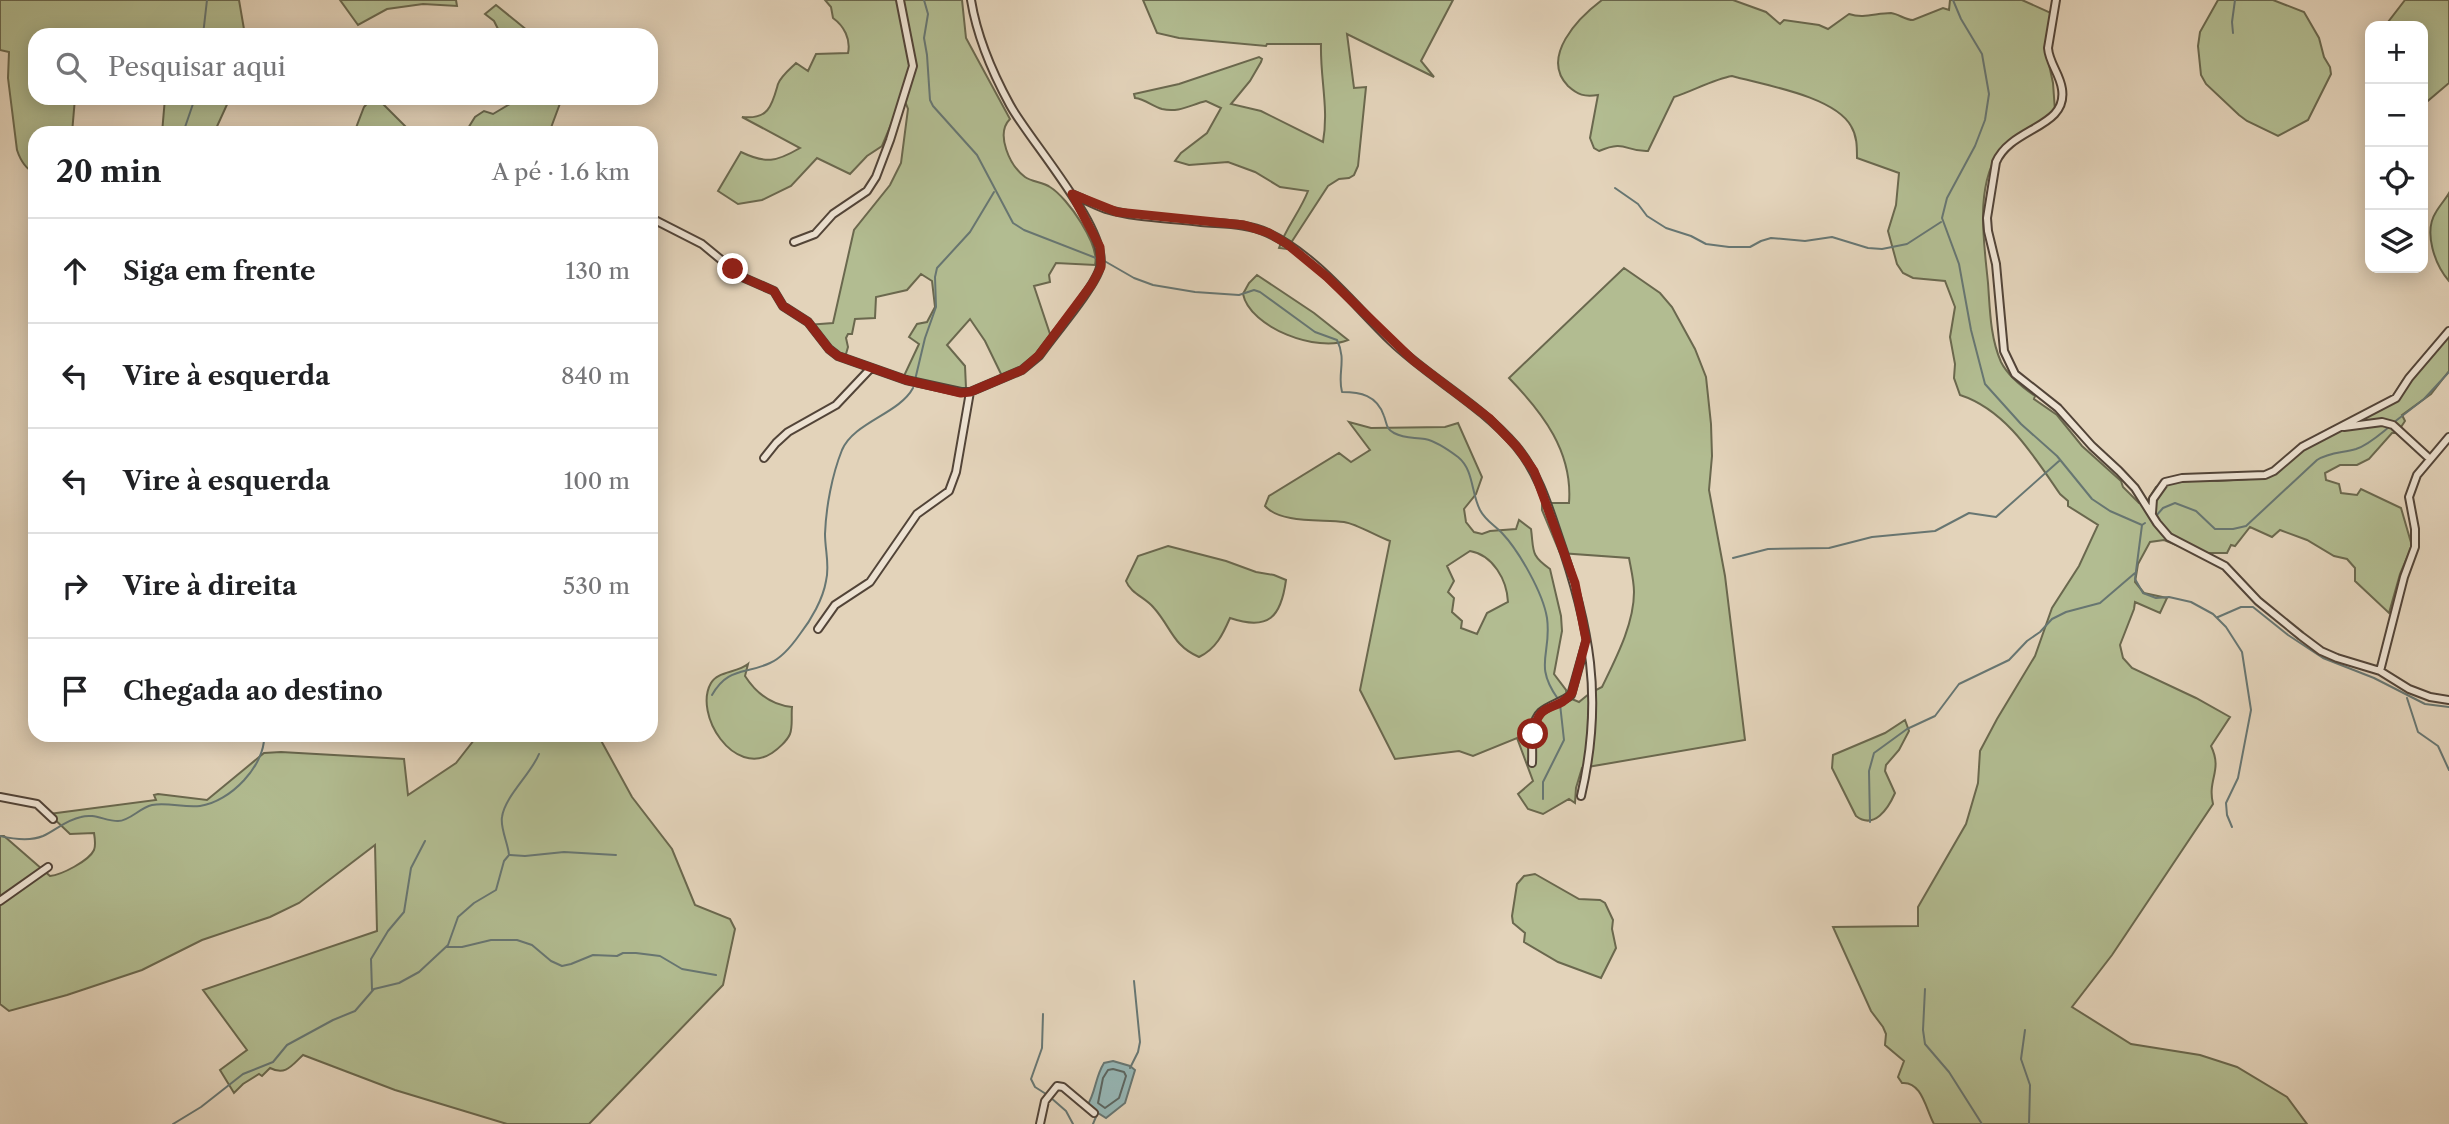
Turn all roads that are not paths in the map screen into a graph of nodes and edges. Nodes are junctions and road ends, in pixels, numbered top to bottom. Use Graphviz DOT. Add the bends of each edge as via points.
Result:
graph roads {
  1 [pos="900,0"];
  2 [pos="971,0"];
  3 [pos="2056,0"];
  4 [pos="1072,194"];
  5 [pos="658,222"];
  6 [pos="794,242"];
  7 [pos="2449,331"];
  8 [pos="871,368"];
  9 [pos="970,392"];
  10 [pos="2338,428"];
  11 [pos="2449,437"];
  12 [pos="765,458"];
  13 [pos="2430,459"];
  14 [pos="2152,513"];
  15 [pos="818,629"];
  16 [pos="1586,640"];
  17 [pos="2379,671"];
  18 [pos="2449,700"];
  19 [pos="1532,763"];
  20 [pos="1581,796"];
  21 [pos="0,797"];
  22 [pos="53,819"];
  23 [pos="48,867"];
  24 [pos="0,901"];
  25 [pos="1094,1113"];
  26 [pos="1041,1124"];
  1 -- 6 [label="street" via="913,66 876,177 867,191 815,234"];
  2 -- 4 [label="street" via="980,40 999,84"];
  3 -- 14 [label="street" via="2048,56 2063,90 2062,102 2052,119 2019,135 2000,154 1987,218 2004,351 2015,374 2066,415 2135,488"];
  4 -- 9 [label="street" via="1101,252 1092,284 1029,365"];
  4 -- 16 [label="street" via="1117,212 1257,228 1287,244 1327,277 1414,361 1481,411 1517,447 1541,487 1575,583"];
  5 -- 8 [label="street" via="702,244 742,277 774,291 783,306 808,322 829,349"];
  7 -- 10 [label="street" via="2396,398"];
  8 -- 9 [label="street" via="954,392"];
  8 -- 12 [label="street" via="836,405 788,432"];
  9 -- 15 [label="street" via="949,491 917,514 870,582 835,605"];
  10 -- 13 [label="street" via="2386,422"];
  10 -- 14 [label="street" via="2302,447 2265,475 2165,482 2153,499"];
  11 -- 13 [label="street"];
  13 -- 17 [label="street" via="2409,497 2415,547"];
  14 -- 17 [label="street" via="2169,537 2225,566 2258,601 2321,650"];
  16 -- 19 [label="street" via="1571,695 1542,711 1535,721"];
  16 -- 20 [label="street" via="1592,744"];
  17 -- 18 [label="street" via="2409,689"];
  21 -- 22 [label="street" via="37,804"];
  23 -- 24 [label="street"];
  25 -- 26 [label="street" via="1057,1086 1044,1103"];
}
